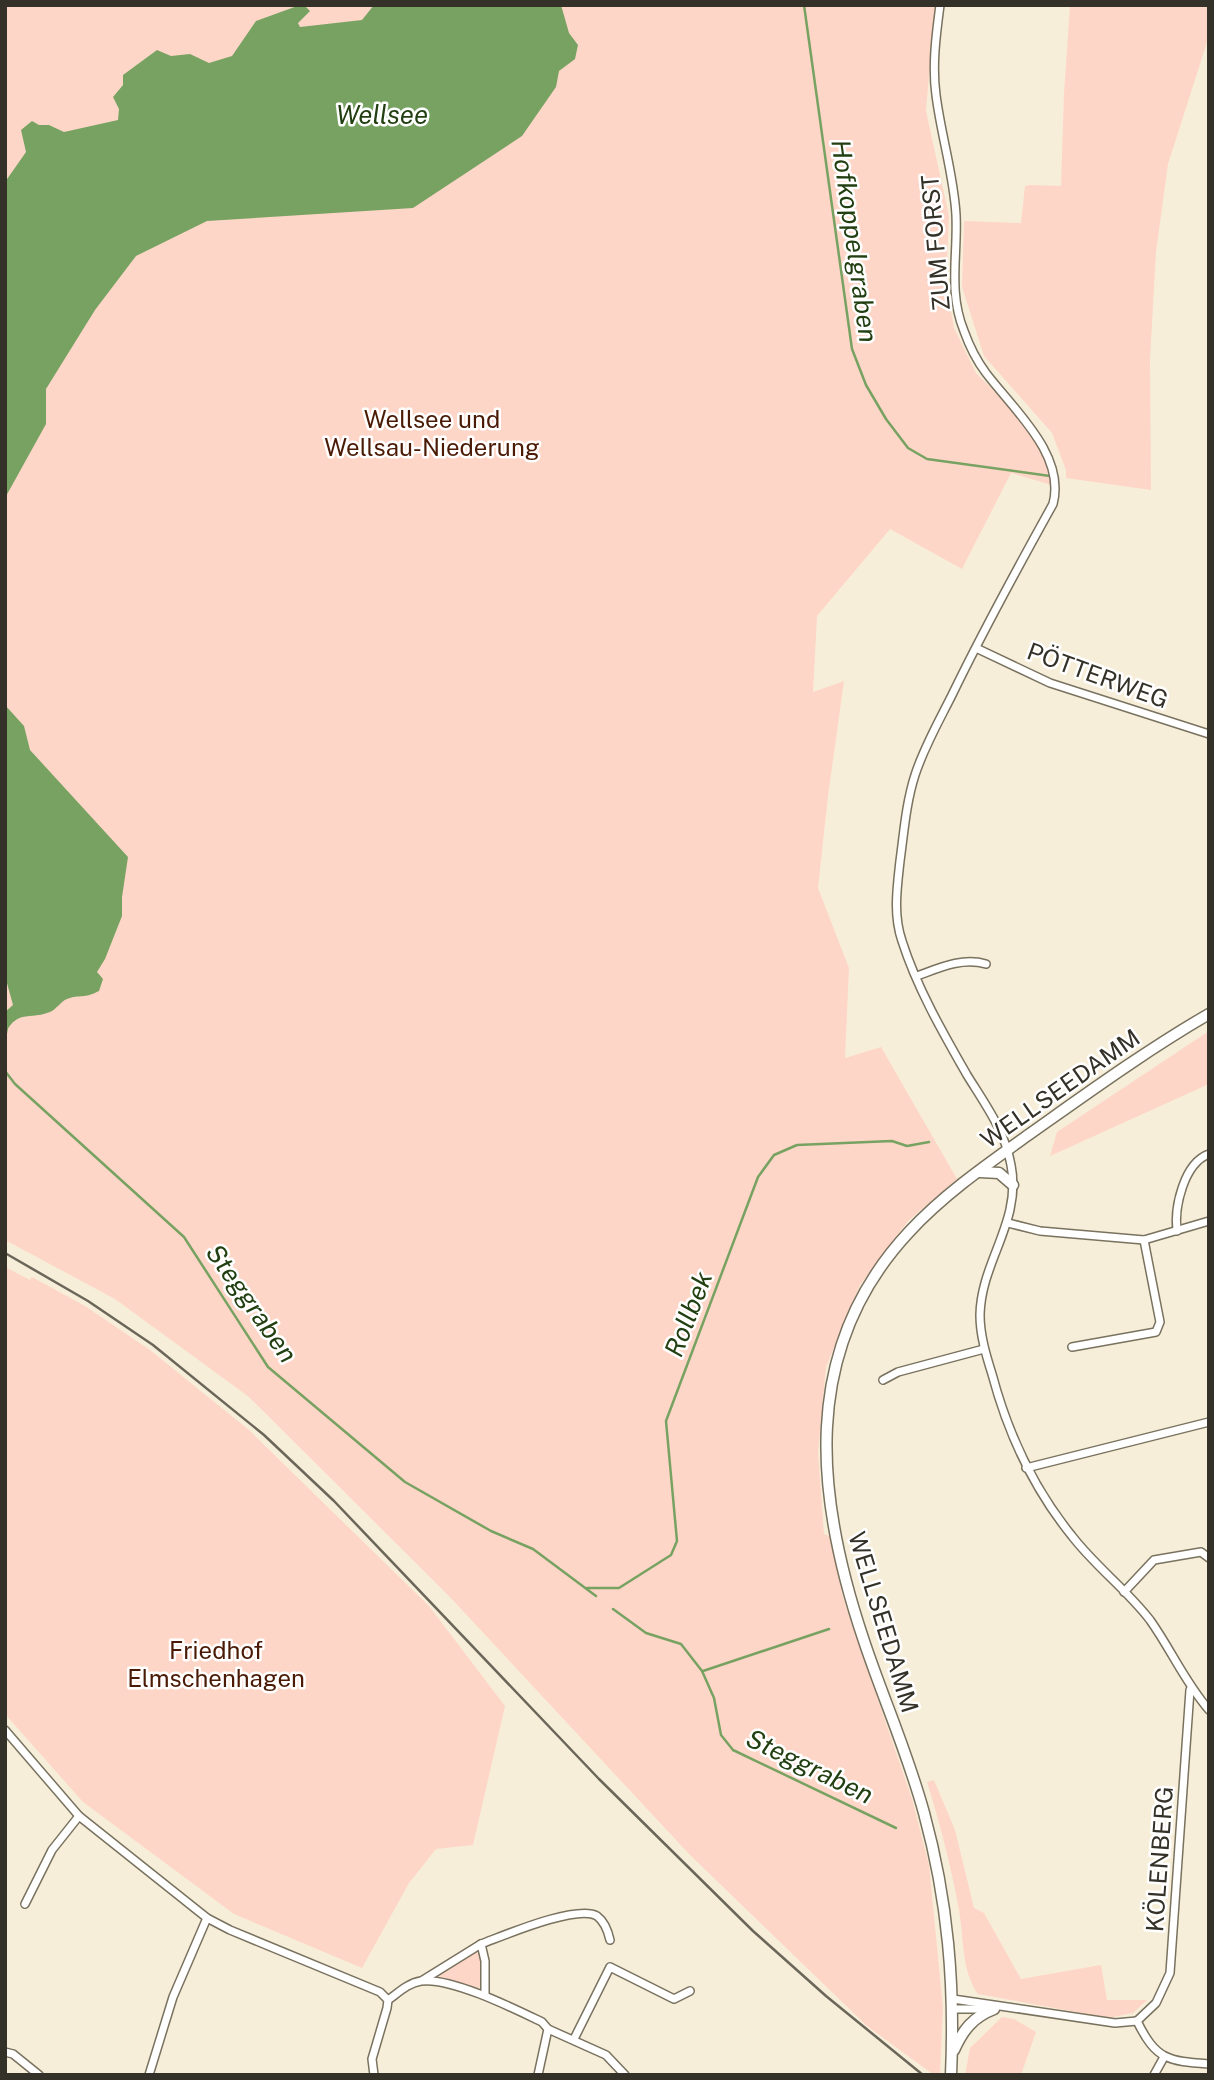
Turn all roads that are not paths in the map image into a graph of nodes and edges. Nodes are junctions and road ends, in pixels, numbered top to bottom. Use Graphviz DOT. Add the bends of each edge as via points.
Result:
graph roads {
  1 [pos="940,5"];
  2 [pos="976,648"];
  3 [pos="1209,734"];
  4 [pos="986,964"];
  5 [pos="917,976"];
  6 [pos="1209,1014"];
  7 [pos="1008,1150"];
  8 [pos="1209,1154"];
  9 [pos="975,1174"];
  10 [pos="1013,1185"];
  11 [pos="1209,1221"];
  12 [pos="1008,1223"];
  13 [pos="1177,1231"];
  14 [pos="1144,1240"];
  15 [pos="1072,1347"];
  16 [pos="984,1349"];
  17 [pos="883,1380"];
  18 [pos="1209,1422"];
  19 [pos="1026,1468"];
  20 [pos="1209,1558"];
  21 [pos="1124,1592"];
  22 [pos="1190,1689"];
  23 [pos="1209,1710"];
  24 [pos="5,1730"];
  25 [pos="79,1816"];
  26 [pos="24,1904"];
  27 [pos="207,1917"];
  28 [pos="610,1940"];
  29 [pos="481,1944"];
  30 [pos="423,1981"];
  31 [pos="690,1991"];
  32 [pos="485,1995"];
  33 [pos="388,2000"];
  34 [pos="952,2004"];
  35 [pos="997,2008"];
  36 [pos="1137,2021"];
  37 [pos="548,2029"];
  38 [pos="574,2039"];
  39 [pos="5,2052"];
  40 [pos="951,2057"];
  41 [pos="1164,2057"];
  42 [pos="1209,2064"];
  43 [pos="39,2075"];
  44 [pos="149,2075"];
  45 [pos="374,2075"];
  46 [pos="538,2075"];
  47 [pos="625,2075"];
  48 [pos="951,2075"];
  49 [pos="1154,2075"];
  1 -- 2 [label="street, ZUM FORST" via="935,66 956,215 953,285 963,329 984,370 1047,454 1056,492"];
  2 -- 3 [label="street, PÖTTERWEG" via="1050,683"];
  2 -- 5 [label="street" via="923,755 910,792 896,919"];
  4 -- 5 [label="street" via="957,963"];
  5 -- 7 [label="street"];
  6 -- 7 [label="main road, WELLSEEDAMM"];
  7 -- 9 [label="main road, WELLSEEDAMM"];
  7 -- 10 [label="street"];
  8 -- 13 [label="street" via="1197,1160 1186,1175"];
  9 -- 10 [label="main road" via="999,1173"];
  9 -- 34 [label="main road, WELLSEEDAMM" via="906,1235 865,1290 833,1373 825,1441 831,1520 848,1592 924,1814 949,1943"];
  10 -- 12 [label="street"];
  11 -- 13 [label="street"];
  12 -- 14 [label="street" via="1040,1231"];
  12 -- 16 [label="street" via="981,1298"];
  13 -- 14 [label="street"];
  14 -- 15 [label="street" via="1160,1322 1156,1332"];
  16 -- 17 [label="street"];
  16 -- 19 [label="street"];
  18 -- 19 [label="street"];
  19 -- 21 [label="street" via="1072,1537"];
  20 -- 21 [label="street" via="1201,1552 1154,1560"];
  21 -- 22 [label="street" via="1154,1627"];
  22 -- 23 [label="street"];
  22 -- 36 [label="street, KÖLENBERG" via="1170,1973 1156,2003"];
  24 -- 25 [label="street"];
  25 -- 26 [label="street" via="52,1850"];
  25 -- 27 [label="street"];
  27 -- 33 [label="street"];
  27 -- 44 [label="street" via="173,1997"];
  28 -- 29 [label="street" via="597,1916 589,1914 544,1921"];
  29 -- 30 [label="street"];
  29 -- 32 [label="street"];
  30 -- 32 [label="street"];
  30 -- 33 [label="street"];
  31 -- 38 [label="street" via="674,1999 610,1967"];
  32 -- 37 [label="street"];
  33 -- 45 [label="street" via="372,2059"];
  34 -- 35 [label="street"];
  34 -- 40 [label="main road, WELLSEEDAMM"];
  35 -- 36 [label="street" via="1115,2023"];
  35 -- 40 [label="main road" via="969,2025"];
  36 -- 41 [label="street" via="1146,2040"];
  37 -- 38 [label="street"];
  37 -- 46 [label="street"];
  38 -- 47 [label="street" via="606,2055"];
  39 -- 43 [label="street"];
  40 -- 48 [label="main road, WELLSEEDAMM"];
  41 -- 42 [label="street"];
  41 -- 49 [label="street"];
}
